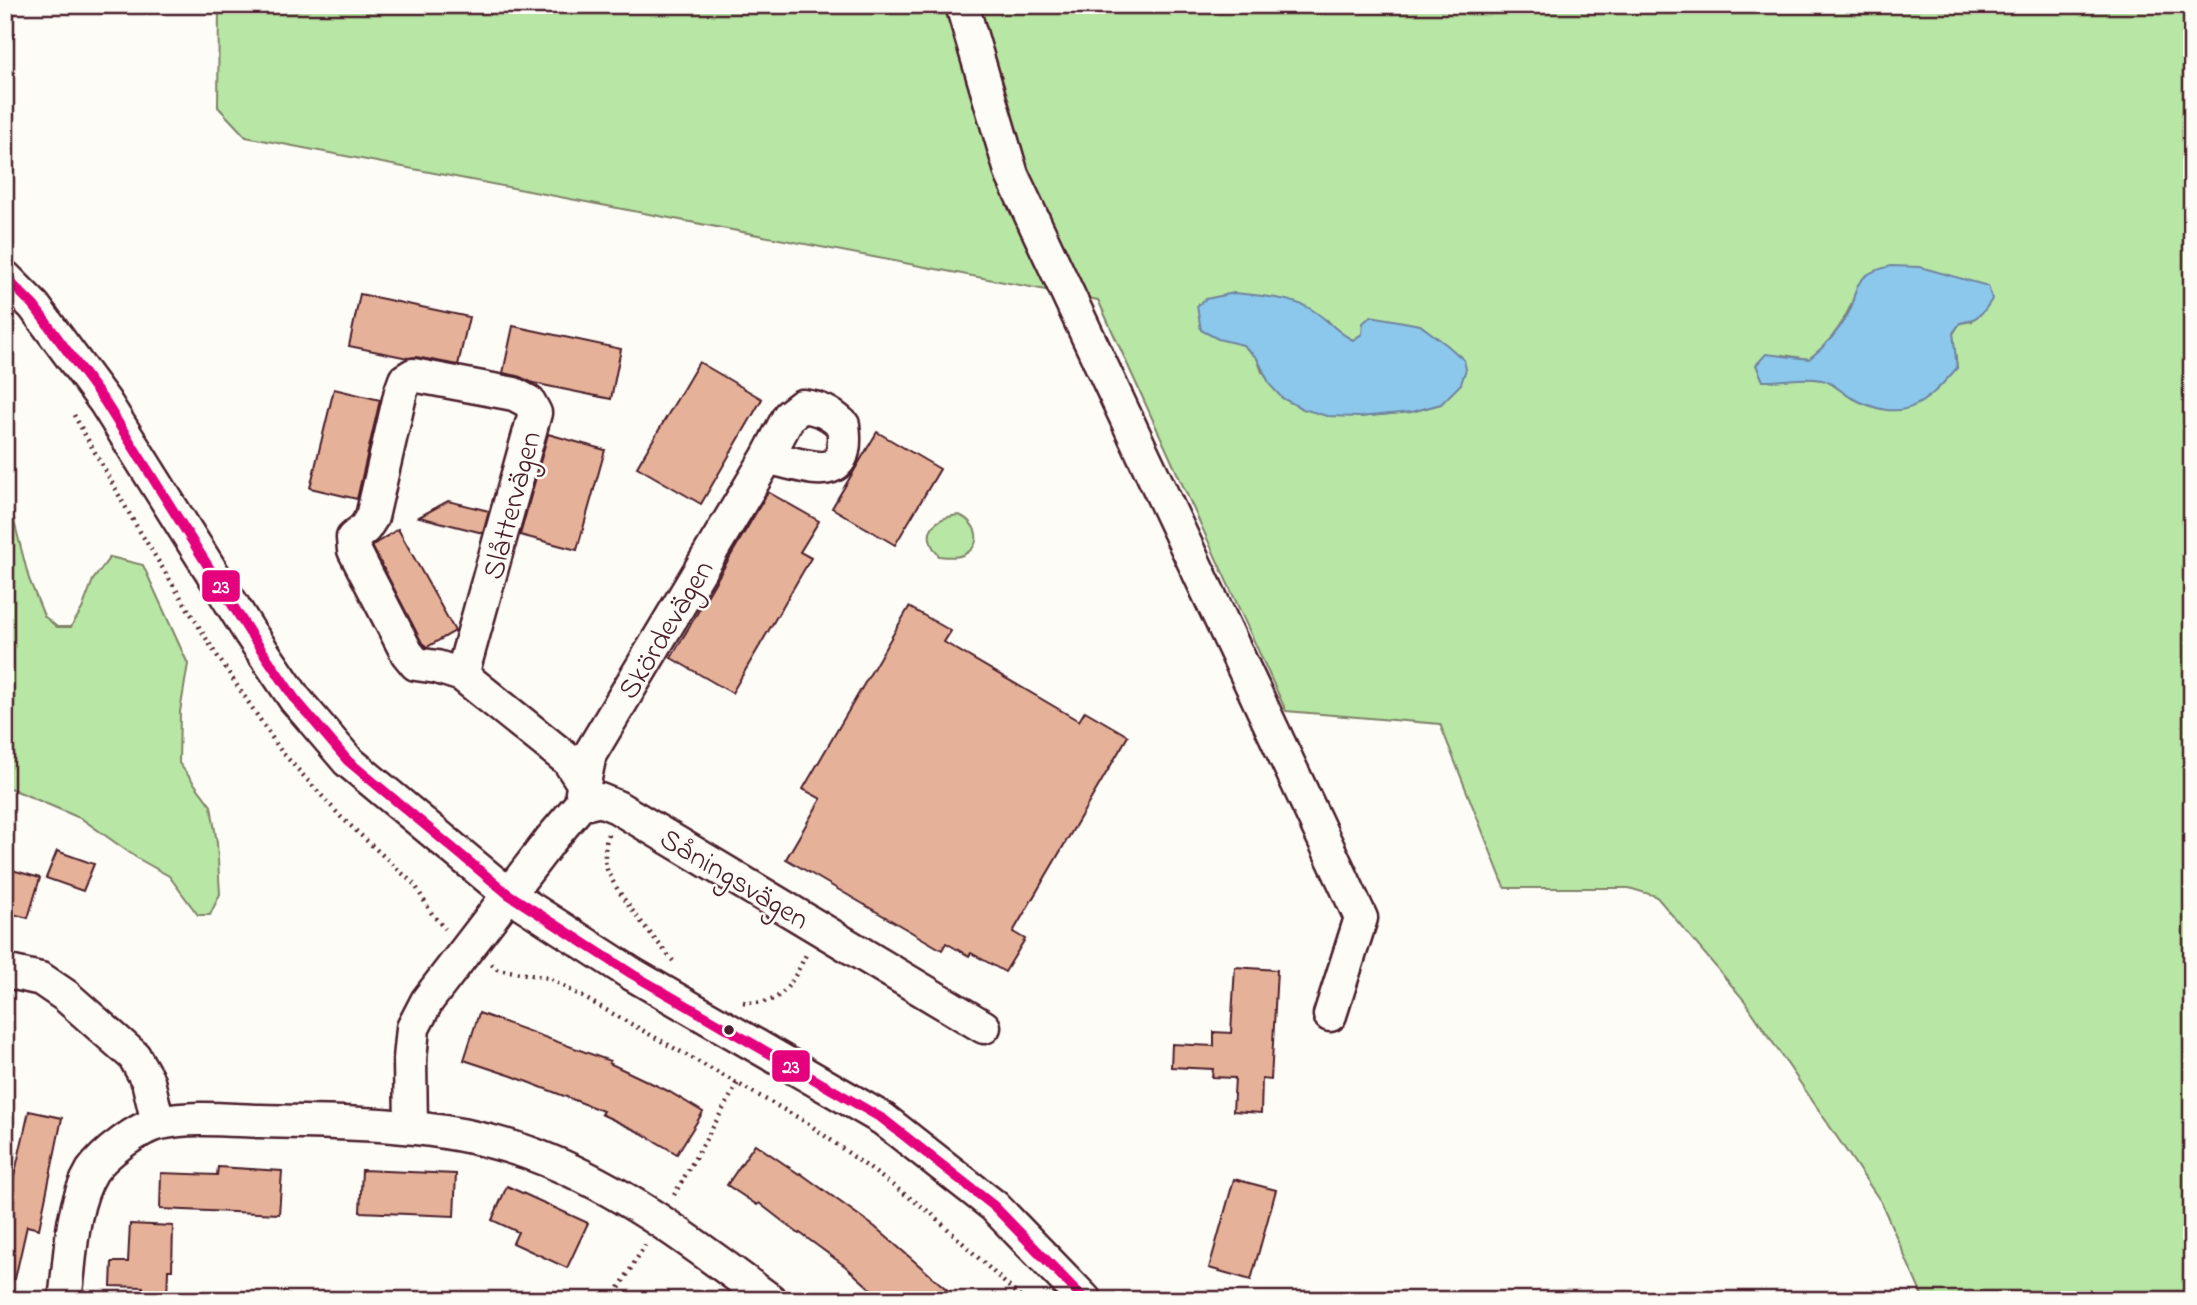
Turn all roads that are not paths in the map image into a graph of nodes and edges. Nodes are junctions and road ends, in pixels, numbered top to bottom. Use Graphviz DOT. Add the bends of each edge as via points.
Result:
graph roads {
  1 [pos="962,5"];
  2 [pos="5,277"];
  3 [pos="767,458"];
  4 [pos="462,675"];
  5 [pos="582,794"];
  6 [pos="508,894"];
  7 [pos="5,971"];
  8 [pos="1330,1015"];
  9 [pos="984,1027"];
  10 [pos="158,1123"];
  11 [pos="411,1127"];
  12 [pos="65,1300"];
  13 [pos="770,1300"];
  14 [pos="1085,1300"];
  1 -- 8 [label="street" via="1012,175 1361,918"];
  2 -- 6 [label="street" via="34,306 105,402 295,699 348,761"];
  3 -- 5 [label="street, Skördevägen" via="590,754"];
  4 -- 4 [label="street, Slåttervägen" via="535,413 529,402 514,394 414,375 405,380 401,391 372,517 353,538 354,550 416,664"];
  4 -- 5 [label="street, Slåttervägen" via="568,760"];
  5 -- 6 [label="street"];
  5 -- 9 [label="street, Såningsvägen" via="617,807"];
  6 -- 11 [label="street" via="427,1001 413,1028"];
  6 -- 14 [label="street" via="632,974 884,1119 994,1206"];
  7 -- 10 [label="street" via="41,979 134,1056 148,1081"];
  10 -- 11 [label="street" via="224,1120"];
  10 -- 12 [label="street" via="116,1145 93,1171 78,1206"];
  11 -- 13 [label="street" via="455,1132 548,1160 673,1229"];
}
